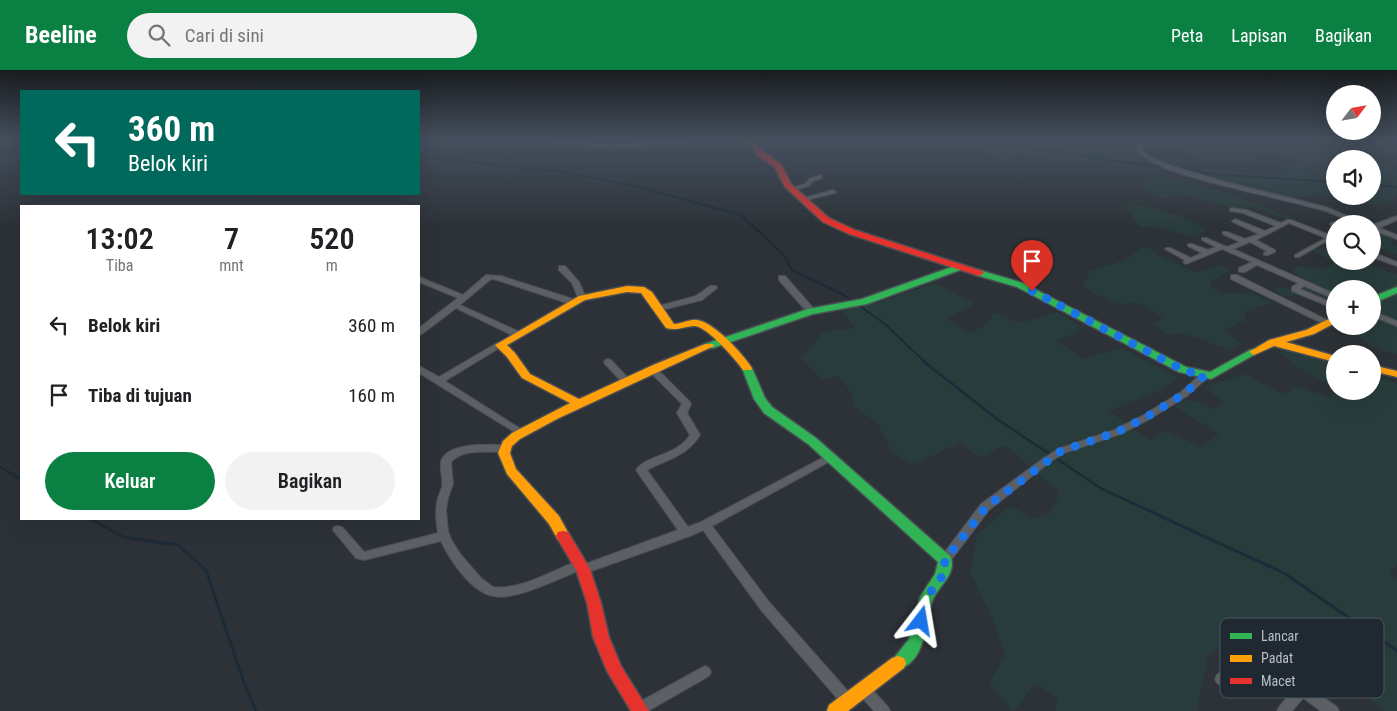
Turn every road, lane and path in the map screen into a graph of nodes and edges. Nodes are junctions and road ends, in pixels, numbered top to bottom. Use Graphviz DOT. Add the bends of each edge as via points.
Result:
graph roads {
  1 [pos="780,169"];
  2 [pos="1175,169"];
  3 [pos="820,176"];
  4 [pos="791,189"];
  5 [pos="833,192"];
  6 [pos="803,199"];
  7 [pos="1232,210"];
  8 [pos="1341,215"];
  9 [pos="1397,218"];
  10 [pos="1235,221"];
  11 [pos="1280,225"];
  12 [pos="1381,225"];
  13 [pos="1381,231"];
  14 [pos="1225,232"];
  15 [pos="1265,234"];
  16 [pos="1326,234"];
  17 [pos="1397,237"];
  18 [pos="1204,239"];
  19 [pos="1248,241"];
  20 [pos="1326,241"];
  21 [pos="1190,245"];
  22 [pos="1225,248"];
  23 [pos="1168,249"];
  24 [pos="1208,253"];
  25 [pos="1266,254"];
  26 [pos="1298,256"];
  27 [pos="1381,258"];
  28 [pos="1256,263"];
  29 [pos="1397,264"];
  30 [pos="960,267"];
  31 [pos="562,268"];
  32 [pos="1242,270"];
  33 [pos="1234,277"];
  34 [pos="782,278"];
  35 [pos="420,279"];
  36 [pos="1303,283"];
  37 [pos="713,288"];
  38 [pos="1397,290"];
  39 [pos="1326,293"];
  40 [pos="1381,297"];
  41 [pos="464,298"];
  42 [pos="577,300"];
  43 [pos="1326,303"];
  44 [pos="455,306"];
  45 [pos="658,309"];
  46 [pos="811,311"];
  47 [pos="1381,318"];
  48 [pos="1326,319"];
  49 [pos="1326,324"];
  50 [pos="1397,324"];
  51 [pos="420,331"];
  52 [pos="517,334"];
  53 [pos="721,341"];
  54 [pos="1273,342"];
  55 [pos="500,346"];
  56 [pos="1326,357"];
  57 [pos="608,362"];
  58 [pos="652,369"];
  59 [pos="420,370"];
  60 [pos="1381,370"];
  61 [pos="1397,374"];
  62 [pos="1204,376"];
  63 [pos="439,381"];
  64 [pos="626,381"];
  65 [pos="580,404"];
  66 [pos="521,433"];
  67 [pos="505,448"];
  68 [pos="831,458"];
  69 [pos="705,525"];
  70 [pos="338,530"];
  71 [pos="686,533"];
  72 [pos="443,536"];
  73 [pos="945,560"];
  74 [pos="582,567"];
  75 [pos="706,672"];
  76 [pos="864,689"];
  77 [pos="1295,698"];
  78 [pos="1314,698"];
  79 [pos="848,701"];
  80 [pos="640,710"];
  81 [pos="835,711"];
  82 [pos="883,711"];
  83 [pos="1284,711"];
  84 [pos="1332,711"];
  1 -- 4 [label="street"];
  2 -- 8 [label="street"];
  3 -- 4 [label="street" via="807,185"];
  4 -- 6 [label="street"];
  5 -- 6 [label="street"];
  6 -- 30 [label="street" via="822,218 839,226"];
  7 -- 11 [label="street" via="1244,211"];
  9 -- 12 [label="street"];
  10 -- 15 [label="street"];
  11 -- 15 [label="street"];
  11 -- 16 [label="street" via="1291,221"];
  13 -- 17 [label="street"];
  14 -- 19 [label="street"];
  15 -- 19 [label="street"];
  18 -- 22 [label="street"];
  19 -- 22 [label="street"];
  19 -- 25 [label="street" via="1273,250"];
  20 -- 26 [label="street"];
  21 -- 24 [label="street"];
  22 -- 24 [label="street"];
  22 -- 28 [label="street"];
  23 -- 24 [label="street" via="1188,261"];
  27 -- 29 [label="street"];
  28 -- 32 [label="street"];
  28 -- 36 [label="street"];
  30 -- 46 [label="street" via="855,304"];
  30 -- 62 [label="street" via="1020,285 1183,370"];
  31 -- 42 [label="street" via="575,282"];
  33 -- 48 [label="street"];
  34 -- 46 [label="street"];
  35 -- 41 [label="street"];
  36 -- 39 [label="street"];
  36 -- 43 [label="street" via="1295,289"];
  37 -- 45 [label="street" via="698,298"];
  38 -- 40 [label="street"];
  41 -- 42 [label="street" via="493,277"];
  41 -- 44 [label="street"];
  42 -- 45 [label="street" via="642,288"];
  42 -- 52 [label="street"];
  44 -- 51 [label="street"];
  44 -- 52 [label="street"];
  45 -- 53 [label="street" via="672,328 700,324"];
  46 -- 53 [label="street"];
  47 -- 50 [label="street"];
  49 -- 54 [label="street" via="1310,332"];
  52 -- 55 [label="street"];
  53 -- 58 [label="street"];
  53 -- 68 [label="street" via="747,368 768,410 803,433"];
  54 -- 56 [label="street"];
  54 -- 62 [label="street" via="1211,376"];
  55 -- 63 [label="street"];
  55 -- 65 [label="street" via="526,376"];
  57 -- 64 [label="street"];
  58 -- 64 [label="street"];
  58 -- 71 [label="street" via="687,404 682,413 695,434 678,451 641,470"];
  59 -- 63 [label="street"];
  60 -- 61 [label="street"];
  62 -- 73 [label="street" via="1184,394 1145,418 1046,460 986,507"];
  63 -- 66 [label="street"];
  64 -- 65 [label="street"];
  65 -- 66 [label="street"];
  66 -- 67 [label="street"];
  67 -- 72 [label="street" via="465,451 448,457 445,467 447,488 441,514"];
  67 -- 74 [label="street" via="505,458 516,478 554,520"];
  68 -- 69 [label="street"];
  68 -- 73 [label="street"];
  69 -- 71 [label="street"];
  69 -- 79 [label="street" via="765,606"];
  70 -- 72 [label="street" via="364,556"];
  71 -- 74 [label="street"];
  72 -- 74 [label="street" via="464,568 491,591 509,590"];
  73 -- 76 [label="street" via="944,574 927,597 916,645"];
  74 -- 80 [label="street" via="601,636 615,671"];
  75 -- 80 [label="street"];
  76 -- 79 [label="street"];
  76 -- 82 [label="street"];
  77 -- 83 [label="street"];
  78 -- 84 [label="street"];
  79 -- 81 [label="street"];
}
